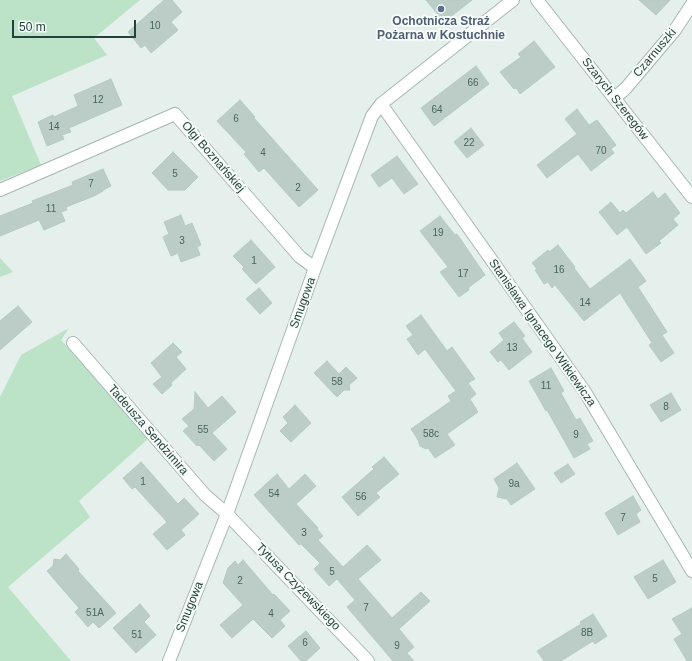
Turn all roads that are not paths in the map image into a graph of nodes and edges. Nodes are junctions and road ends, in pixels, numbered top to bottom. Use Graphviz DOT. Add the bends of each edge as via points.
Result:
graph roads {
  1 [pos="513,0"];
  2 [pos="537,0"];
  3 [pos="692,4"];
  4 [pos="615,98"];
  5 [pos="381,104"];
  6 [pos="0,190"];
  7 [pos="692,198"];
  8 [pos="315,268"];
  9 [pos="73,343"];
  10 [pos="227,514"];
  11 [pos="692,570"];
  12 [pos="169,661"];
  13 [pos="368,661"];
  1 -- 5 [label="street, Smugowa"];
  2 -- 4 [label="street, Szarych Szeregów"];
  3 -- 4 [label="street, Czarnuszki" via="675,30"];
  4 -- 7 [label="street, Szarych Szeregów"];
  5 -- 8 [label="street, Smugowa" via="372,116"];
  5 -- 11 [label="street, Stanisława Ignacego Witkiewicza" via="585,392"];
  6 -- 8 [label="street, Olgi Boznańskiej" via="175,114 300,256"];
  8 -- 10 [label="street, Smugowa"];
  9 -- 10 [label="street, Tadeusza Sendzimira" via="205,495"];
  10 -- 12 [label="street, Smugowa"];
  10 -- 13 [label="street, Tytusa Czyżewskiego"];
}
